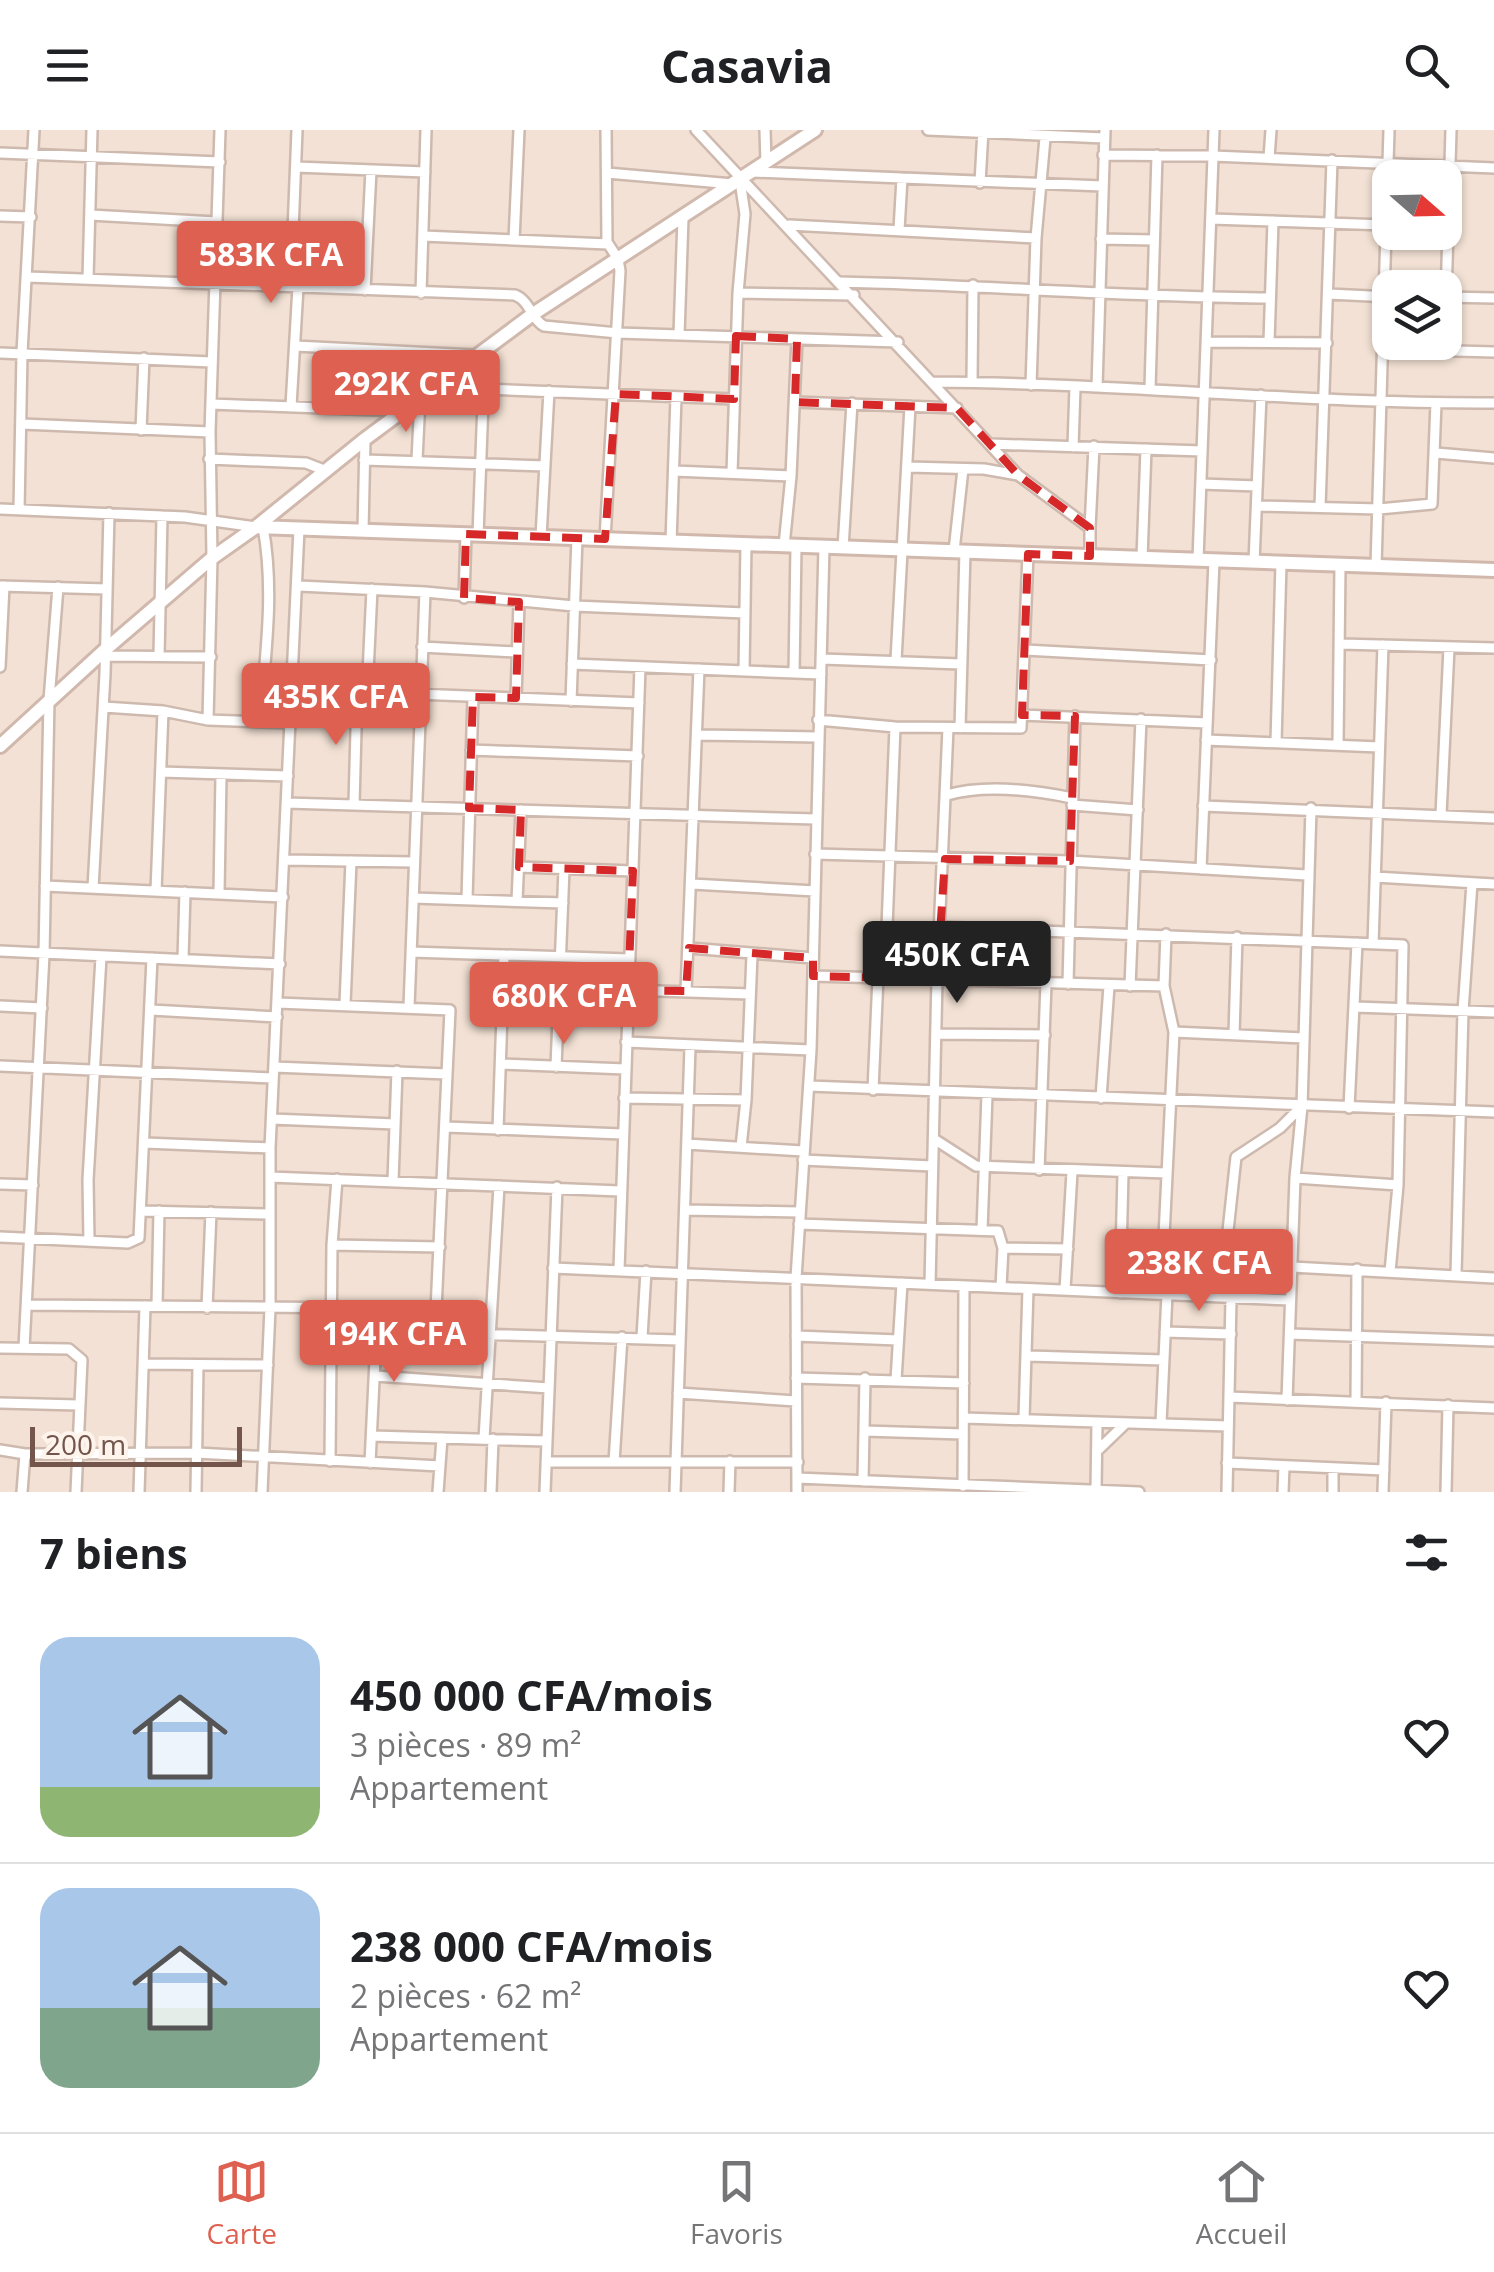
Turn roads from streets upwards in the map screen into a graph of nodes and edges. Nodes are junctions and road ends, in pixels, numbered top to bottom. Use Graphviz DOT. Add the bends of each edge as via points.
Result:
graph roads {
  1 [pos="34,130"];
  2 [pos="92,130"];
  3 [pos="220,130"];
  4 [pos="297,130"];
  5 [pos="426,130"];
  6 [pos="519,130"];
  7 [pos="606,130"];
  8 [pos="696,130"];
  9 [pos="765,130"];
  10 [pos="815,130"];
  11 [pos="928,130"];
  12 [pos="1214,130"];
  13 [pos="1271,130"];
  14 [pos="1388,130"];
  15 [pos="1451,130"];
  16 [pos="983,132"];
  17 [pos="706,134"];
  18 [pos="1104,134"];
  19 [pos="1046,138"];
  20 [pos="0,153"];
  21 [pos="34,154"];
  22 [pos="1104,154"];
  23 [pos="1157,155"];
  24 [pos="90,156"];
  25 [pos="1213,156"];
  26 [pos="1269,158"];
  27 [pos="1332,160"];
  28 [pos="1387,160"];
  29 [pos="1449,160"];
  30 [pos="220,162"];
  31 [pos="1372,162"];
  32 [pos="296,167"];
  33 [pos="1462,167"];
  34 [pos="1494,168"];
  35 [pos="371,170"];
  36 [pos="424,172"];
  37 [pos="607,173"];
  38 [pos="747,176"];
  39 [pos="902,178"];
  40 [pos="980,183"];
  41 [pos="1040,186"];
  42 [pos="1102,186"];
  43 [pos="90,214"];
  44 [pos="0,216"];
  45 [pos="32,218"];
  46 [pos="683,218"];
  47 [pos="1211,219"];
  48 [pos="1273,221"];
  49 [pos="1332,224"];
  50 [pos="216,225"];
  51 [pos="788,225"];
  52 [pos="1372,225"];
  53 [pos="898,230"];
  54 [pos="294,231"];
  55 [pos="368,234"];
  56 [pos="424,236"];
  57 [pos="1036,238"];
  58 [pos="514,240"];
  59 [pos="1100,240"];
  60 [pos="1153,240"];
  61 [pos="608,244"];
  62 [pos="618,259"];
  63 [pos="28,277"];
  64 [pos="88,279"];
  65 [pos="840,282"];
  66 [pos="215,284"];
  67 [pos="973,285"];
  68 [pos="298,288"];
  69 [pos="365,290"];
  70 [pos="1034,290"];
  71 [pos="422,293"];
  72 [pos="738,293"];
  73 [pos="1329,294"];
  74 [pos="854,296"];
  75 [pos="1099,296"];
  76 [pos="1152,296"];
  77 [pos="1372,296"];
  78 [pos="1210,298"];
  79 [pos="1270,298"];
  80 [pos="1462,298"];
  81 [pos="1494,298"];
  82 [pos="533,314"];
  83 [pos="618,332"];
  84 [pos="679,335"];
  85 [pos="736,336"];
  86 [pos="796,339"];
  87 [pos="898,342"];
  88 [pos="1208,342"];
  89 [pos="1269,342"];
  90 [pos="1326,343"];
  91 [pos="294,346"];
  92 [pos="1462,351"];
  93 [pos="481,352"];
  94 [pos="1494,352"];
  95 [pos="0,353"];
  96 [pos="22,353"];
  97 [pos="144,358"];
  98 [pos="1382,360"];
  99 [pos="212,362"];
  100 [pos="933,382"];
  101 [pos="972,382"];
  102 [pos="1031,384"];
  103 [pos="1075,387"];
  104 [pos="1097,388"];
  105 [pos="1150,388"];
  106 [pos="486,389"];
  107 [pos="549,391"];
  108 [pos="1204,392"];
  109 [pos="616,394"];
  110 [pos="1261,395"];
  111 [pos="676,397"];
  112 [pos="420,398"];
  113 [pos="1326,398"];
  114 [pos="734,399"];
  115 [pos="1380,401"];
  116 [pos="794,402"];
  117 [pos="852,403"];
  118 [pos="1494,403"];
  119 [pos="211,404"];
  120 [pos="1436,404"];
  121 [pos="291,406"];
  122 [pos="910,406"];
  123 [pos="957,408"];
  124 [pos="402,411"];
  125 [pos="22,424"];
  126 [pos="141,430"];
  127 [pos="210,432"];
  128 [pos="364,438"];
  129 [pos="991,444"];
  130 [pos="1074,446"];
  131 [pos="1094,446"];
  132 [pos="1146,449"];
  133 [pos="1202,451"];
  134 [pos="1436,452"];
  135 [pos="1494,458"];
  136 [pos="210,459"];
  137 [pos="364,460"];
  138 [pos="417,460"];
  139 [pos="482,463"];
  140 [pos="545,466"];
  141 [pos="908,466"];
  142 [pos="963,469"];
  143 [pos="324,470"];
  144 [pos="674,471"];
  145 [pos="732,473"];
  146 [pos="1018,475"];
  147 [pos="791,476"];
  148 [pos="1201,484"];
  149 [pos="1257,486"];
  150 [pos="1257,506"];
  151 [pos="1320,507"];
  152 [pos="1379,508"];
  153 [pos="0,509"];
  154 [pos="19,510"];
  155 [pos="109,513"];
  156 [pos="162,516"];
  157 [pos="210,521"];
  158 [pos="260,527"];
  159 [pos="1090,528"];
  160 [pos="299,529"];
  161 [pos="363,531"];
  162 [pos="472,535"];
  163 [pos="542,537"];
  164 [pos="577,538"];
  165 [pos="605,539"];
  166 [pos="670,542"];
  167 [pos="746,544"];
  168 [pos="790,546"];
  169 [pos="824,547"];
  170 [pos="844,548"];
  171 [pos="902,550"];
  172 [pos="959,552"];
  173 [pos="1028,554"];
  174 [pos="1090,556"];
  175 [pos="212,558"];
  176 [pos="1142,558"];
  177 [pos="1198,560"];
  178 [pos="1214,560"];
  179 [pos="1254,562"];
  180 [pos="1282,563"];
  181 [pos="1340,565"];
  182 [pos="1376,566"];
  183 [pos="1494,570"];
  184 [pos="2,586"];
  185 [pos="299,586"];
  186 [pos="58,587"];
  187 [pos="107,589"];
  188 [pos="372,589"];
  189 [pos="424,592"];
  190 [pos="464,598"];
  191 [pos="161,602"];
  192 [pos="519,602"];
  193 [pos="574,606"];
  194 [pos="745,613"];
  195 [pos="1341,644"];
  196 [pos="1383,645"];
  197 [pos="422,647"];
  198 [pos="1449,648"];
  199 [pos="1494,648"];
  200 [pos="1025,650"];
  201 [pos="106,652"];
  202 [pos="516,652"];
  203 [pos="159,656"];
  204 [pos="211,657"];
  205 [pos="822,658"];
  206 [pos="896,660"];
  207 [pos="1211,660"];
  208 [pos="572,664"];
  209 [pos="961,664"];
  210 [pos="0,667"];
  211 [pos="640,667"];
  212 [pos="699,669"];
  213 [pos="744,671"];
  214 [pos="794,673"];
  215 [pos="821,674"];
  216 [pos="292,689"];
  217 [pos="362,694"];
  218 [pos="420,696"];
  219 [pos="473,698"];
  220 [pos="516,698"];
  221 [pos="50,700"];
  222 [pos="571,701"];
  223 [pos="639,703"];
  224 [pos="104,706"];
  225 [pos="163,711"];
  226 [pos="1022,716"];
  227 [pos="1076,716"];
  228 [pos="1141,719"];
  229 [pos="208,720"];
  230 [pos="818,720"];
  231 [pos="260,722"];
  232 [pos="1207,723"];
  233 [pos="290,724"];
  234 [pos="896,727"];
  235 [pos="954,728"];
  236 [pos="697,735"];
  237 [pos="817,737"];
  238 [pos="1206,740"];
  239 [pos="1276,742"];
  240 [pos="0,746"];
  241 [pos="1338,746"];
  242 [pos="1379,747"];
  243 [pos="471,750"];
  244 [pos="638,756"];
  245 [pos="161,772"];
  246 [pos="221,775"];
  247 [pos="288,776"];
  248 [pos="947,794"];
  249 [pos="1072,802"];
  250 [pos="287,803"];
  251 [pos="354,804"];
  252 [pos="416,806"];
  253 [pos="1203,806"];
  254 [pos="470,808"];
  255 [pos="1311,808"];
  256 [pos="521,810"];
  257 [pos="1138,810"];
  258 [pos="635,812"];
  259 [pos="1376,812"];
  260 [pos="695,815"];
  261 [pos="1441,815"];
  262 [pos="1494,818"];
  263 [pos="815,819"];
  264 [pos="815,854"];
  265 [pos="890,857"];
  266 [pos="945,859"];
  267 [pos="285,860"];
  268 [pos="351,861"];
  269 [pos="414,862"];
  270 [pos="1070,862"];
  271 [pos="1136,866"];
  272 [pos="519,867"];
  273 [pos="564,869"];
  274 [pos="1201,869"];
  275 [pos="633,871"];
  276 [pos="1307,875"];
  277 [pos="1375,877"];
  278 [pos="1472,883"];
  279 [pos="692,884"];
  280 [pos="1494,884"];
  281 [pos="45,886"];
  282 [pos="94,888"];
  283 [pos="156,891"];
  284 [pos="185,892"];
  285 [pos="815,892"];
  286 [pos="219,893"];
  287 [pos="283,896"];
  288 [pos="412,898"];
  289 [pos="467,900"];
  290 [pos="518,901"];
  291 [pos="563,903"];
  292 [pos="941,927"];
  293 [pos="1068,931"];
  294 [pos="1133,933"];
  295 [pos="1166,934"];
  296 [pos="1237,937"];
  297 [pos="1308,941"];
  298 [pos="1357,943"];
  299 [pos="1373,944"];
  300 [pos="689,948"];
  301 [pos="0,952"];
  302 [pos="411,952"];
  303 [pos="44,954"];
  304 [pos="504,954"];
  305 [pos="752,955"];
  306 [pos="561,956"];
  307 [pos="101,957"];
  308 [pos="152,958"];
  309 [pos="813,958"];
  310 [pos="183,959"];
  311 [pos="629,959"];
  312 [pos="280,964"];
  313 [pos="813,976"];
  314 [pos="882,977"];
  315 [pos="937,979"];
  316 [pos="1046,984"];
  317 [pos="1068,984"];
  318 [pos="1109,986"];
  319 [pos="1130,986"];
  320 [pos="1164,986"];
  321 [pos="628,990"];
  322 [pos="686,991"];
  323 [pos="750,994"];
  324 [pos="278,1003"];
  325 [pos="345,1004"];
  326 [pos="0,1006"];
  327 [pos="409,1006"];
  328 [pos="1355,1006"];
  329 [pos="42,1008"];
  330 [pos="1401,1009"];
  331 [pos="151,1010"];
  332 [pos="1463,1011"];
  333 [pos="1494,1012"];
  334 [pos="277,1017"];
  335 [pos="1174,1032"];
  336 [pos="938,1034"];
  337 [pos="1234,1034"];
  338 [pos="1045,1035"];
  339 [pos="1304,1038"];
  340 [pos="626,1042"];
  341 [pos="690,1046"];
  342 [pos="747,1047"];
  343 [pos="811,1050"];
  344 [pos="501,1064"];
  345 [pos="0,1066"];
  346 [pos="556,1066"];
  347 [pos="39,1067"];
  348 [pos="625,1069"];
  349 [pos="96,1070"];
  350 [pos="274,1072"];
  351 [pos="397,1072"];
  352 [pos="147,1074"];
  353 [pos="447,1074"];
  354 [pos="809,1086"];
  355 [pos="873,1090"];
  356 [pos="937,1093"];
  357 [pos="986,1095"];
  358 [pos="1041,1095"];
  359 [pos="624,1098"];
  360 [pos="1101,1098"];
  361 [pos="746,1100"];
  362 [pos="690,1102"];
  363 [pos="1170,1102"];
  364 [pos="1302,1106"];
  365 [pos="1348,1108"];
  366 [pos="1400,1110"];
  367 [pos="1459,1112"];
  368 [pos="1494,1112"];
  369 [pos="272,1119"];
  370 [pos="395,1124"];
  371 [pos="446,1127"];
  372 [pos="498,1130"];
  373 [pos="622,1134"];
  374 [pos="934,1140"];
  375 [pos="145,1143"];
  376 [pos="688,1144"];
  377 [pos="741,1147"];
  378 [pos="270,1148"];
  379 [pos="803,1156"];
  380 [pos="932,1166"];
  381 [pos="983,1166"];
  382 [pos="1039,1170"];
  383 [pos="1072,1172"];
  384 [pos="1123,1173"];
  385 [pos="1166,1173"];
  386 [pos="270,1177"];
  387 [pos="1296,1178"];
  388 [pos="336,1179"];
  389 [pos="392,1181"];
  390 [pos="0,1184"];
  391 [pos="444,1184"];
  392 [pos="33,1185"];
  393 [pos="1398,1185"];
  394 [pos="499,1186"];
  395 [pos="557,1187"];
  396 [pos="620,1191"];
  397 [pos="685,1210"];
  398 [pos="142,1211"];
  399 [pos="159,1211"];
  400 [pos="211,1212"];
  401 [pos="799,1212"];
  402 [pos="268,1214"];
  403 [pos="799,1224"];
  404 [pos="930,1230"];
  405 [pos="982,1230"];
  406 [pos="1122,1236"];
  407 [pos="1164,1236"];
  408 [pos="0,1237"];
  409 [pos="1188,1238"];
  410 [pos="31,1240"];
  411 [pos="1227,1240"];
  412 [pos="89,1241"];
  413 [pos="332,1245"];
  414 [pos="1292,1245"];
  415 [pos="440,1247"];
  416 [pos="1002,1248"];
  417 [pos="1068,1250"];
  418 [pos="1292,1267"];
  419 [pos="554,1268"];
  420 [pos="619,1270"];
  421 [pos="1358,1270"];
  422 [pos="646,1271"];
  423 [pos="1390,1272"];
  424 [pos="683,1273"];
  425 [pos="1456,1275"];
  426 [pos="796,1278"];
  427 [pos="1494,1278"];
  428 [pos="902,1283"];
  429 [pos="930,1284"];
  430 [pos="964,1286"];
  431 [pos="1001,1287"];
  432 [pos="1028,1288"];
  433 [pos="1066,1290"];
  434 [pos="1120,1293"];
  435 [pos="1167,1294"];
  436 [pos="1188,1295"];
  437 [pos="1232,1298"];
  438 [pos="1290,1300"];
  439 [pos="28,1304"];
  440 [pos="146,1306"];
  441 [pos="157,1306"];
  442 [pos="207,1308"];
  443 [pos="270,1308"];
  444 [pos="332,1308"];
  445 [pos="377,1331"];
  446 [pos="435,1331"];
  447 [pos="1165,1332"];
  448 [pos="489,1334"];
  449 [pos="1230,1334"];
  450 [pos="1290,1334"];
  451 [pos="552,1335"];
  452 [pos="1356,1335"];
  453 [pos="622,1336"];
  454 [pos="796,1336"];
  455 [pos="642,1337"];
  456 [pos="679,1340"];
  457 [pos="898,1340"];
  458 [pos="1494,1341"];
  459 [pos="0,1348"];
  460 [pos="24,1348"];
  461 [pos="1028,1356"];
  462 [pos="1164,1360"];
  463 [pos="143,1364"];
  464 [pos="198,1365"];
  465 [pos="268,1366"];
  466 [pos="375,1376"];
  467 [pos="796,1378"];
  468 [pos="865,1378"];
  469 [pos="896,1380"];
  470 [pos="964,1382"];
  471 [pos="485,1385"];
  472 [pos="549,1388"];
  473 [pos="678,1392"];
  474 [pos="1229,1397"];
  475 [pos="1288,1400"];
  476 [pos="796,1401"];
  477 [pos="1356,1402"];
  478 [pos="1386,1402"];
  479 [pos="0,1403"];
  480 [pos="78,1405"];
  481 [pos="1448,1406"];
  482 [pos="1494,1408"];
  483 [pos="964,1418"];
  484 [pos="1024,1418"];
  485 [pos="1098,1422"];
  486 [pos="1126,1423"];
  487 [pos="1161,1423"];
  488 [pos="1228,1426"];
  489 [pos="864,1431"];
  490 [pos="964,1434"];
  491 [pos="372,1436"];
  492 [pos="442,1438"];
  493 [pos="489,1439"];
  494 [pos="546,1442"];
  495 [pos="0,1450"];
  496 [pos="1097,1451"];
  497 [pos="79,1452"];
  498 [pos="197,1453"];
  499 [pos="25,1454"];
  500 [pos="141,1454"];
  501 [pos="262,1456"];
  502 [pos="330,1461"];
  503 [pos="676,1461"];
  504 [pos="730,1461"];
  505 [pos="546,1462"];
  506 [pos="614,1462"];
  507 [pos="798,1462"];
  508 [pos="1227,1462"];
  509 [pos="370,1463"];
  510 [pos="440,1466"];
  511 [pos="1284,1466"];
  512 [pos="1333,1468"];
  513 [pos="1384,1470"];
  514 [pos="797,1478"];
  515 [pos="863,1481"];
  516 [pos="958,1488"];
  517 [pos="1006,1490"];
  518 [pos="1096,1490"];
  519 [pos="22,1492"];
  520 [pos="76,1492"];
  521 [pos="139,1492"];
  522 [pos="196,1492"];
  523 [pos="262,1492"];
  524 [pos="438,1492"];
  525 [pos="492,1492"];
  526 [pos="545,1492"];
  527 [pos="675,1492"];
  528 [pos="729,1492"];
  529 [pos="796,1492"];
  530 [pos="1139,1492"];
  531 [pos="1227,1492"];
  532 [pos="1283,1492"];
  533 [pos="1333,1492"];
  534 [pos="1383,1492"];
  535 [pos="1446,1492"];
  1 -- 21 [label="street"];
  2 -- 24 [label="street"];
  3 -- 30 [label="street"];
  4 -- 32 [label="street"];
  5 -- 36 [label="street"];
  6 -- 58 [label="street"];
  7 -- 37 [label="street"];
  8 -- 17 [label="street"];
  9 -- 38 [label="street"];
  10 -- 38 [label="street"];
  11 -- 16 [label="street"];
  12 -- 25 [label="street"];
  13 -- 26 [label="street"];
  14 -- 28 [label="street"];
  15 -- 29 [label="street"];
  16 -- 19 [label="street"];
  16 -- 40 [label="street"];
  17 -- 38 [label="street"];
  18 -- 19 [label="street"];
  18 -- 22 [label="street"];
  19 -- 41 [label="street"];
  20 -- 21 [label="street"];
  21 -- 24 [label="street"];
  21 -- 45 [label="street"];
  22 -- 23 [label="street"];
  22 -- 42 [label="street"];
  23 -- 25 [label="street"];
  23 -- 60 [label="street"];
  24 -- 30 [label="street"];
  24 -- 43 [label="street"];
  25 -- 26 [label="street"];
  25 -- 47 [label="street"];
  26 -- 27 [label="street"];
  27 -- 31 [label="street"];
  27 -- 49 [label="street"];
  30 -- 50 [label="street"];
  32 -- 35 [label="street"];
  32 -- 54 [label="street"];
  33 -- 34 [label="street"];
  35 -- 36 [label="street"];
  35 -- 55 [label="street"];
  36 -- 56 [label="street"];
  37 -- 38 [label="street"];
  37 -- 61 [label="street"];
  38 -- 39 [label="street"];
  38 -- 46 [label="street"];
  38 -- 51 [label="street"];
  38 -- 72 [label="street"];
  39 -- 40 [label="street"];
  39 -- 53 [label="street"];
  40 -- 41 [label="street"];
  41 -- 42 [label="street"];
  41 -- 57 [label="street"];
  42 -- 59 [label="street"];
  43 -- 50 [label="street"];
  43 -- 64 [label="street"];
  44 -- 45 [label="street"];
  45 -- 63 [label="street"];
  46 -- 62 [label="street"];
  46 -- 84 [label="street"];
  47 -- 48 [label="street"];
  47 -- 78 [label="street"];
  48 -- 49 [label="street"];
  48 -- 79 [label="street"];
  49 -- 52 [label="street"];
  49 -- 73 [label="street"];
  50 -- 54 [label="street"];
  50 -- 66 [label="street"];
  51 -- 53 [label="street"];
  51 -- 65 [label="street"];
  53 -- 57 [label="street"];
  54 -- 55 [label="street"];
  55 -- 69 [label="street"];
  56 -- 58 [label="street"];
  56 -- 71 [label="street"];
  57 -- 70 [label="street"];
  58 -- 61 [label="street"];
  59 -- 60 [label="street"];
  59 -- 75 [label="street"];
  60 -- 76 [label="street"];
  61 -- 62 [label="street"];
  62 -- 82 [label="street"];
  62 -- 83 [label="street"];
  63 -- 64 [label="street"];
  63 -- 96 [label="street"];
  64 -- 66 [label="street"];
  65 -- 67 [label="street"];
  65 -- 74 [label="street"];
  66 -- 68 [label="street"];
  66 -- 99 [label="street"];
  67 -- 70 [label="street"];
  67 -- 101 [label="street"];
  68 -- 69 [label="street"];
  68 -- 91 [label="street"];
  69 -- 71 [label="street"];
  70 -- 75 [label="street"];
  70 -- 102 [label="street"];
  71 -- 82 [label="street" via="515,295"];
  72 -- 74 [label="street"];
  72 -- 85 [label="street"];
  73 -- 77 [label="street"];
  73 -- 90 [label="street"];
  74 -- 87 [label="street"];
  75 -- 76 [label="street"];
  75 -- 104 [label="street"];
  76 -- 78 [label="street"];
  76 -- 105 [label="street"];
  78 -- 79 [label="street"];
  78 -- 88 [label="street"];
  79 -- 89 [label="street"];
  80 -- 81 [label="street"];
  82 -- 83 [label="street" via="544,326"];
  82 -- 93 [label="street"];
  83 -- 84 [label="street"];
  83 -- 109 [label="street"];
  84 -- 85 [label="street"];
  85 -- 86 [label="street"];
  85 -- 114 [label="street"];
  86 -- 87 [label="street"];
  86 -- 116 [label="street"];
  87 -- 100 [label="street"];
  88 -- 89 [label="street"];
  88 -- 108 [label="street"];
  89 -- 90 [label="street"];
  90 -- 113 [label="street"];
  91 -- 93 [label="street"];
  91 -- 121 [label="street"];
  92 -- 94 [label="street"];
  93 -- 106 [label="street"];
  93 -- 112 [label="street"];
  95 -- 96 [label="street"];
  96 -- 97 [label="street"];
  96 -- 125 [label="street"];
  97 -- 99 [label="street"];
  97 -- 126 [label="street"];
  98 -- 115 [label="street"];
  99 -- 119 [label="street"];
  100 -- 101 [label="street"];
  100 -- 123 [label="street"];
  101 -- 102 [label="street"];
  102 -- 103 [label="street"];
  103 -- 104 [label="street"];
  103 -- 130 [label="street"];
  104 -- 105 [label="street"];
  105 -- 108 [label="street"];
  106 -- 107 [label="street"];
  106 -- 139 [label="street"];
  107 -- 109 [label="street"];
  107 -- 140 [label="street"];
  108 -- 110 [label="street"];
  108 -- 133 [label="street"];
  109 -- 111 [label="street"];
  109 -- 165 [label="street"];
  110 -- 113 [label="street"];
  110 -- 149 [label="street"];
  111 -- 114 [label="street"];
  111 -- 144 [label="street"];
  112 -- 124 [label="street"];
  112 -- 138 [label="street"];
  113 -- 115 [label="street"];
  113 -- 151 [label="street"];
  114 -- 145 [label="street"];
  115 -- 120 [label="street"];
  115 -- 152 [label="street"];
  116 -- 117 [label="street"];
  116 -- 147 [label="street"];
  117 -- 122 [label="street"];
  117 -- 170 [label="street"];
  118 -- 120 [label="street"];
  119 -- 121 [label="street"];
  119 -- 127 [label="street"];
  120 -- 134 [label="street"];
  121 -- 124 [label="street"];
  122 -- 123 [label="street"];
  122 -- 141 [label="street"];
  123 -- 129 [label="street"];
  124 -- 128 [label="street"];
  125 -- 126 [label="street"];
  125 -- 154 [label="street"];
  126 -- 127 [label="street"];
  127 -- 136 [label="street"];
  128 -- 137 [label="street"];
  128 -- 143 [label="street"];
  129 -- 130 [label="street"];
  129 -- 146 [label="street"];
  130 -- 131 [label="street"];
  131 -- 132 [label="street"];
  131 -- 159 [label="street"];
  132 -- 133 [label="street"];
  132 -- 176 [label="street"];
  133 -- 148 [label="street"];
  134 -- 135 [label="street"];
  134 -- 152 [label="street" via="1432,504"];
  136 -- 143 [label="street" via="306,463"];
  136 -- 157 [label="street"];
  137 -- 138 [label="street"];
  137 -- 161 [label="street"];
  138 -- 139 [label="street"];
  139 -- 140 [label="street"];
  139 -- 162 [label="street"];
  140 -- 163 [label="street"];
  141 -- 142 [label="street"];
  141 -- 171 [label="street"];
  142 -- 146 [label="street"];
  142 -- 172 [label="street"];
  143 -- 158 [label="street"];
  144 -- 145 [label="street"];
  144 -- 166 [label="street"];
  145 -- 147 [label="street"];
  146 -- 159 [label="street"];
  147 -- 168 [label="street"];
  148 -- 149 [label="street"];
  148 -- 177 [label="street"];
  149 -- 150 [label="street"];
  150 -- 151 [label="street"];
  150 -- 179 [label="street"];
  151 -- 152 [label="street"];
  152 -- 182 [label="street"];
  153 -- 154 [label="street"];
  154 -- 155 [label="street"];
  155 -- 156 [label="street"];
  155 -- 187 [label="street"];
  156 -- 157 [label="street"];
  156 -- 191 [label="street"];
  157 -- 158 [label="street"];
  157 -- 175 [label="street"];
  158 -- 160 [label="street"];
  158 -- 175 [label="street"];
  158 -- 231 [label="street" via="269,614"];
  159 -- 174 [label="street"];
  160 -- 161 [label="street"];
  160 -- 185 [label="street"];
  161 -- 162 [label="street"];
  162 -- 163 [label="street"];
  162 -- 190 [label="street"];
  163 -- 164 [label="street"];
  164 -- 165 [label="street"];
  164 -- 193 [label="street"];
  165 -- 166 [label="street"];
  166 -- 167 [label="street"];
  167 -- 168 [label="street"];
  167 -- 194 [label="street"];
  168 -- 169 [label="street"];
  168 -- 214 [label="street"];
  169 -- 170 [label="street"];
  169 -- 205 [label="street"];
  170 -- 171 [label="street"];
  171 -- 172 [label="street"];
  171 -- 206 [label="street"];
  172 -- 173 [label="street"];
  172 -- 209 [label="street"];
  173 -- 174 [label="street"];
  173 -- 200 [label="street"];
  174 -- 176 [label="street"];
  175 -- 191 [label="street"];
  175 -- 204 [label="street"];
  176 -- 177 [label="street"];
  177 -- 178 [label="street"];
  178 -- 179 [label="street"];
  178 -- 207 [label="street"];
  179 -- 180 [label="street"];
  180 -- 181 [label="street"];
  180 -- 239 [label="street"];
  181 -- 182 [label="street"];
  181 -- 195 [label="street"];
  182 -- 183 [label="street"];
  184 -- 186 [label="street"];
  184 -- 210 [label="street"];
  185 -- 188 [label="street"];
  185 -- 216 [label="street"];
  186 -- 187 [label="street"];
  186 -- 221 [label="street"];
  187 -- 201 [label="street"];
  188 -- 189 [label="street"];
  188 -- 217 [label="street"];
  189 -- 190 [label="street"];
  189 -- 197 [label="street"];
  190 -- 192 [label="street"];
  191 -- 201 [label="street"];
  191 -- 203 [label="street"];
  192 -- 193 [label="street"];
  192 -- 202 [label="street"];
  193 -- 194 [label="street"];
  193 -- 208 [label="street"];
  194 -- 213 [label="street"];
  195 -- 196 [label="street"];
  195 -- 241 [label="street"];
  196 -- 198 [label="street"];
  196 -- 242 [label="street"];
  197 -- 202 [label="street"];
  197 -- 218 [label="street"];
  198 -- 199 [label="street"];
  198 -- 261 [label="street"];
  200 -- 207 [label="street"];
  200 -- 226 [label="street"];
  201 -- 203 [label="street"];
  201 -- 221 [label="street"];
  201 -- 224 [label="street"];
  202 -- 220 [label="street"];
  203 -- 204 [label="street"];
  204 -- 229 [label="street"];
  205 -- 206 [label="street"];
  205 -- 215 [label="street"];
  206 -- 209 [label="street"];
  207 -- 232 [label="street"];
  208 -- 211 [label="street"];
  208 -- 222 [label="street"];
  209 -- 235 [label="street"];
  211 -- 212 [label="street"];
  211 -- 223 [label="street"];
  212 -- 213 [label="street"];
  212 -- 236 [label="street"];
  213 -- 214 [label="street"];
  214 -- 215 [label="street"];
  215 -- 230 [label="street"];
  216 -- 217 [label="street"];
  216 -- 233 [label="street"];
  217 -- 218 [label="street"];
  217 -- 251 [label="street"];
  218 -- 219 [label="street"];
  218 -- 252 [label="street"];
  219 -- 220 [label="street"];
  219 -- 243 [label="street"];
  220 -- 222 [label="street"];
  221 -- 240 [label="street"];
  221 -- 281 [label="street"];
  222 -- 223 [label="street"];
  223 -- 244 [label="street"];
  224 -- 225 [label="street"];
  224 -- 282 [label="street"];
  225 -- 229 [label="street"];
  225 -- 245 [label="street"];
  226 -- 227 [label="street"];
  226 -- 235 [label="street" via="1020,729"];
  227 -- 228 [label="street"];
  227 -- 249 [label="street"];
  228 -- 232 [label="street"];
  228 -- 257 [label="street"];
  229 -- 231 [label="street"];
  230 -- 234 [label="street"];
  230 -- 237 [label="street"];
  231 -- 233 [label="street"];
  232 -- 238 [label="street"];
  233 -- 247 [label="street"];
  234 -- 235 [label="street"];
  234 -- 265 [label="street"];
  235 -- 248 [label="street"];
  236 -- 237 [label="street"];
  236 -- 260 [label="street"];
  237 -- 263 [label="street"];
  238 -- 239 [label="street"];
  238 -- 253 [label="street"];
  239 -- 241 [label="street"];
  241 -- 242 [label="street"];
  242 -- 259 [label="street"];
  243 -- 244 [label="street"];
  243 -- 254 [label="street"];
  244 -- 258 [label="street"];
  245 -- 246 [label="street"];
  245 -- 283 [label="street"];
  246 -- 247 [label="street"];
  246 -- 286 [label="street"];
  247 -- 250 [label="street"];
  248 -- 249 [label="street" via="974,790"];
  248 -- 266 [label="street"];
  249 -- 257 [label="street"];
  249 -- 270 [label="street"];
  250 -- 251 [label="street"];
  250 -- 267 [label="street"];
  251 -- 252 [label="street"];
  252 -- 254 [label="street"];
  252 -- 269 [label="street"];
  253 -- 255 [label="street"];
  253 -- 274 [label="street"];
  254 -- 256 [label="street"];
  254 -- 289 [label="street"];
  255 -- 259 [label="street"];
  255 -- 276 [label="street"];
  256 -- 258 [label="street"];
  256 -- 272 [label="street"];
  257 -- 271 [label="street"];
  258 -- 260 [label="street"];
  258 -- 275 [label="street"];
  259 -- 261 [label="street"];
  259 -- 277 [label="street"];
  260 -- 263 [label="street"];
  260 -- 279 [label="street"];
  261 -- 262 [label="street"];
  263 -- 264 [label="street"];
  264 -- 265 [label="street"];
  264 -- 285 [label="street"];
  265 -- 266 [label="street"];
  265 -- 314 [label="street"];
  266 -- 270 [label="street"];
  266 -- 292 [label="street"];
  267 -- 268 [label="street"];
  267 -- 287 [label="street"];
  268 -- 269 [label="street"];
  268 -- 325 [label="street"];
  269 -- 288 [label="street"];
  270 -- 271 [label="street"];
  270 -- 293 [label="street"];
  271 -- 274 [label="street"];
  271 -- 294 [label="street"];
  272 -- 273 [label="street"];
  272 -- 290 [label="street"];
  273 -- 275 [label="street"];
  273 -- 291 [label="street"];
  274 -- 276 [label="street"];
  275 -- 311 [label="street"];
  276 -- 297 [label="street"];
  277 -- 278 [label="street"];
  277 -- 299 [label="street"];
  278 -- 280 [label="street"];
  278 -- 332 [label="street"];
  279 -- 285 [label="street"];
  279 -- 300 [label="street"];
  281 -- 282 [label="street"];
  281 -- 303 [label="street"];
  282 -- 283 [label="street"];
  283 -- 284 [label="street"];
  284 -- 286 [label="street"];
  284 -- 310 [label="street"];
  285 -- 309 [label="street"];
  286 -- 287 [label="street"];
  287 -- 312 [label="street"];
  288 -- 289 [label="street"];
  288 -- 302 [label="street"];
  289 -- 290 [label="street"];
  290 -- 291 [label="street"];
  291 -- 306 [label="street"];
  292 -- 293 [label="street"];
  292 -- 315 [label="street"];
  293 -- 294 [label="street"];
  293 -- 317 [label="street"];
  294 -- 295 [label="street"];
  294 -- 319 [label="street"];
  295 -- 296 [label="street"];
  295 -- 320 [label="street"];
  296 -- 297 [label="street"];
  296 -- 337 [label="street"];
  297 -- 298 [label="street"];
  297 -- 339 [label="street"];
  298 -- 299 [label="street"];
  298 -- 328 [label="street"];
  299 -- 330 [label="street" via="1403,945"];
  300 -- 305 [label="street"];
  300 -- 322 [label="street"];
  301 -- 303 [label="street"];
  302 -- 304 [label="street"];
  302 -- 327 [label="street"];
  303 -- 307 [label="street"];
  303 -- 329 [label="street"];
  304 -- 306 [label="street"];
  304 -- 344 [label="street"];
  305 -- 309 [label="street"];
  305 -- 323 [label="street"];
  306 -- 311 [label="street"];
  306 -- 346 [label="street"];
  307 -- 308 [label="street"];
  307 -- 349 [label="street"];
  308 -- 310 [label="street"];
  308 -- 331 [label="street"];
  309 -- 313 [label="street"];
  310 -- 312 [label="street"];
  311 -- 321 [label="street"];
  312 -- 324 [label="street"];
  313 -- 314 [label="street"];
  313 -- 343 [label="street"];
  314 -- 315 [label="street"];
  314 -- 355 [label="street"];
  315 -- 316 [label="street"];
  315 -- 336 [label="street"];
  316 -- 317 [label="street"];
  316 -- 338 [label="street"];
  317 -- 318 [label="street"];
  318 -- 319 [label="street"];
  318 -- 360 [label="street"];
  319 -- 320 [label="street"];
  320 -- 335 [label="street"];
  321 -- 322 [label="street"];
  321 -- 340 [label="street"];
  322 -- 323 [label="street"];
  323 -- 342 [label="street"];
  324 -- 325 [label="street"];
  324 -- 334 [label="street"];
  325 -- 327 [label="street"];
  326 -- 329 [label="street"];
  327 -- 353 [label="street" via="450,1010"];
  328 -- 330 [label="street"];
  328 -- 365 [label="street"];
  329 -- 347 [label="street"];
  330 -- 332 [label="street"];
  330 -- 366 [label="street"];
  331 -- 334 [label="street"];
  331 -- 352 [label="street"];
  332 -- 333 [label="street"];
  332 -- 367 [label="street"];
  334 -- 350 [label="street"];
  335 -- 337 [label="street"];
  335 -- 363 [label="street"];
  336 -- 338 [label="street"];
  336 -- 356 [label="street"];
  337 -- 339 [label="street"];
  338 -- 358 [label="street"];
  339 -- 364 [label="street"];
  340 -- 341 [label="street"];
  340 -- 348 [label="street"];
  341 -- 342 [label="street"];
  341 -- 362 [label="street"];
  342 -- 343 [label="street"];
  342 -- 361 [label="street"];
  343 -- 354 [label="street"];
  344 -- 346 [label="street"];
  344 -- 372 [label="street"];
  345 -- 347 [label="street"];
  346 -- 348 [label="street"];
  347 -- 349 [label="street"];
  347 -- 392 [label="street"];
  348 -- 359 [label="street"];
  349 -- 352 [label="street"];
  349 -- 412 [label="street"];
  350 -- 351 [label="street"];
  350 -- 352 [label="street"];
  350 -- 369 [label="street"];
  351 -- 353 [label="street"];
  351 -- 370 [label="street"];
  352 -- 375 [label="street"];
  353 -- 371 [label="street"];
  354 -- 355 [label="street"];
  354 -- 379 [label="street"];
  355 -- 356 [label="street"];
  356 -- 357 [label="street"];
  356 -- 374 [label="street"];
  357 -- 358 [label="street"];
  357 -- 381 [label="street"];
  358 -- 360 [label="street"];
  358 -- 382 [label="street"];
  359 -- 362 [label="street"];
  359 -- 373 [label="street"];
  360 -- 363 [label="street"];
  361 -- 362 [label="street"];
  361 -- 377 [label="street"];
  362 -- 376 [label="street"];
  363 -- 364 [label="street"];
  363 -- 385 [label="street"];
  364 -- 365 [label="street"];
  364 -- 387 [label="street"];
  364 -- 411 [label="street" via="1236,1157"];
  365 -- 366 [label="street"];
  366 -- 367 [label="street"];
  366 -- 393 [label="street"];
  367 -- 368 [label="street"];
  367 -- 425 [label="street"];
  369 -- 370 [label="street"];
  369 -- 378 [label="street"];
  370 -- 389 [label="street"];
  371 -- 372 [label="street"];
  371 -- 391 [label="street"];
  372 -- 373 [label="street"];
  373 -- 396 [label="street"];
  374 -- 380 [label="street"];
  374 -- 381 [label="street"];
  375 -- 378 [label="street"];
  375 -- 398 [label="street"];
  376 -- 377 [label="street"];
  376 -- 397 [label="street"];
  377 -- 379 [label="street"];
  378 -- 386 [label="street"];
  379 -- 380 [label="street"];
  379 -- 401 [label="street"];
  380 -- 404 [label="street"];
  381 -- 382 [label="street"];
  381 -- 405 [label="street"];
  382 -- 383 [label="street"];
  383 -- 384 [label="street"];
  383 -- 417 [label="street"];
  384 -- 385 [label="street"];
  384 -- 406 [label="street"];
  385 -- 407 [label="street"];
  386 -- 388 [label="street"];
  386 -- 402 [label="street"];
  387 -- 393 [label="street"];
  387 -- 414 [label="street"];
  388 -- 389 [label="street"];
  388 -- 413 [label="street"];
  389 -- 391 [label="street"];
  390 -- 392 [label="street"];
  391 -- 394 [label="street"];
  391 -- 415 [label="street"];
  392 -- 410 [label="street"];
  393 -- 423 [label="street"];
  394 -- 395 [label="street"];
  394 -- 448 [label="street"];
  395 -- 396 [label="street"];
  395 -- 419 [label="street"];
  396 -- 420 [label="street"];
  397 -- 401 [label="street"];
  397 -- 424 [label="street"];
  398 -- 399 [label="street"];
  398 -- 412 [label="street" via="134,1242"];
  399 -- 400 [label="street"];
  399 -- 441 [label="street"];
  400 -- 402 [label="street"];
  400 -- 442 [label="street"];
  401 -- 403 [label="street"];
  402 -- 443 [label="street"];
  403 -- 404 [label="street"];
  403 -- 426 [label="street"];
  404 -- 405 [label="street"];
  404 -- 429 [label="street"];
  405 -- 416 [label="street" via="1001,1233"];
  406 -- 407 [label="street"];
  406 -- 434 [label="street"];
  407 -- 409 [label="street"];
  408 -- 410 [label="street"];
  409 -- 411 [label="street"];
  409 -- 436 [label="street"];
  410 -- 412 [label="street"];
  410 -- 439 [label="street"];
  411 -- 414 [label="street"];
  413 -- 415 [label="street"];
  413 -- 444 [label="street"];
  414 -- 418 [label="street"];
  415 -- 446 [label="street"];
  416 -- 417 [label="street"];
  416 -- 431 [label="street"];
  417 -- 433 [label="street"];
  418 -- 421 [label="street"];
  418 -- 438 [label="street"];
  419 -- 420 [label="street"];
  419 -- 451 [label="street"];
  420 -- 422 [label="street"];
  421 -- 423 [label="street"];
  421 -- 452 [label="street"];
  422 -- 424 [label="street"];
  422 -- 455 [label="street"];
  423 -- 425 [label="street"];
  424 -- 426 [label="street"];
  424 -- 456 [label="street"];
  425 -- 427 [label="street"];
  426 -- 428 [label="street"];
  426 -- 454 [label="street"];
  428 -- 429 [label="street"];
  428 -- 457 [label="street"];
  429 -- 430 [label="street"];
  430 -- 431 [label="street"];
  430 -- 470 [label="street"];
  431 -- 432 [label="street"];
  432 -- 433 [label="street"];
  432 -- 461 [label="street"];
  433 -- 434 [label="street"];
  434 -- 435 [label="street"];
  435 -- 436 [label="street"];
  435 -- 447 [label="street"];
  436 -- 437 [label="street"];
  437 -- 438 [label="street"];
  437 -- 449 [label="street"];
  438 -- 450 [label="street"];
  439 -- 440 [label="street"];
  439 -- 460 [label="street"];
  440 -- 441 [label="street"];
  440 -- 463 [label="street"];
  441 -- 442 [label="street"];
  442 -- 443 [label="street"];
  443 -- 444 [label="street"];
  443 -- 465 [label="street"];
  444 -- 445 [label="street" via="370,1308"];
  444 -- 502 [label="street"];
  445 -- 446 [label="street"];
  445 -- 466 [label="street"];
  446 -- 448 [label="street"];
  447 -- 449 [label="street"];
  447 -- 462 [label="street"];
  448 -- 451 [label="street"];
  448 -- 471 [label="street"];
  449 -- 474 [label="street"];
  450 -- 452 [label="street"];
  450 -- 475 [label="street"];
  451 -- 453 [label="street"];
  451 -- 472 [label="street"];
  452 -- 458 [label="street"];
  452 -- 477 [label="street"];
  453 -- 455 [label="street"];
  453 -- 506 [label="street"];
  454 -- 457 [label="street"];
  454 -- 467 [label="street"];
  455 -- 456 [label="street"];
  456 -- 473 [label="street"];
  457 -- 469 [label="street"];
  459 -- 460 [label="street"];
  460 -- 480 [label="street" via="78,1354"];
  461 -- 462 [label="street"];
  461 -- 484 [label="street"];
  462 -- 487 [label="street"];
  463 -- 464 [label="street"];
  463 -- 500 [label="street"];
  464 -- 465 [label="street"];
  464 -- 498 [label="street"];
  465 -- 501 [label="street"];
  466 -- 471 [label="street"];
  466 -- 491 [label="street"];
  467 -- 468 [label="street"];
  467 -- 476 [label="street"];
  468 -- 469 [label="street"];
  468 -- 489 [label="street"];
  469 -- 470 [label="street"];
  470 -- 483 [label="street"];
  471 -- 472 [label="street"];
  471 -- 493 [label="street"];
  472 -- 494 [label="street"];
  473 -- 476 [label="street"];
  473 -- 503 [label="street"];
  474 -- 475 [label="street"];
  474 -- 488 [label="street"];
  475 -- 477 [label="street"];
  476 -- 507 [label="street"];
  477 -- 478 [label="street"];
  478 -- 481 [label="street"];
  478 -- 513 [label="street"];
  479 -- 480 [label="street"];
  480 -- 497 [label="street"];
  481 -- 482 [label="street"];
  481 -- 535 [label="street"];
  483 -- 484 [label="street"];
  483 -- 490 [label="street"];
  484 -- 485 [label="street"];
  485 -- 486 [label="street"];
  485 -- 496 [label="street"];
  486 -- 487 [label="street"];
  486 -- 496 [label="street"];
  487 -- 488 [label="street"];
  488 -- 508 [label="street"];
  489 -- 490 [label="street"];
  489 -- 515 [label="street"];
  490 -- 516 [label="street"];
  491 -- 492 [label="street"];
  491 -- 509 [label="street"];
  492 -- 493 [label="street"];
  492 -- 510 [label="street"];
  493 -- 494 [label="street"];
  493 -- 525 [label="street"];
  494 -- 505 [label="street"];
  495 -- 499 [label="street"];
  496 -- 518 [label="street"];
  497 -- 499 [label="street"];
  497 -- 500 [label="street"];
  497 -- 520 [label="street"];
  498 -- 500 [label="street"];
  498 -- 501 [label="street"];
  498 -- 522 [label="street"];
  499 -- 519 [label="street"];
  500 -- 521 [label="street"];
  501 -- 502 [label="street"];
  501 -- 523 [label="street"];
  502 -- 509 [label="street"];
  503 -- 504 [label="street"];
  503 -- 506 [label="street"];
  503 -- 527 [label="street"];
  504 -- 507 [label="street"];
  504 -- 528 [label="street"];
  505 -- 506 [label="street"];
  505 -- 526 [label="street"];
  507 -- 514 [label="street"];
  508 -- 511 [label="street"];
  508 -- 531 [label="street"];
  509 -- 510 [label="street"];
  510 -- 524 [label="street"];
  511 -- 512 [label="street"];
  511 -- 532 [label="street"];
  512 -- 513 [label="street"];
  512 -- 533 [label="street"];
  513 -- 534 [label="street"];
  514 -- 515 [label="street"];
  514 -- 529 [label="street"];
  515 -- 516 [label="street"];
  516 -- 517 [label="street"];
  517 -- 518 [label="street"];
  518 -- 530 [label="street"];
}
